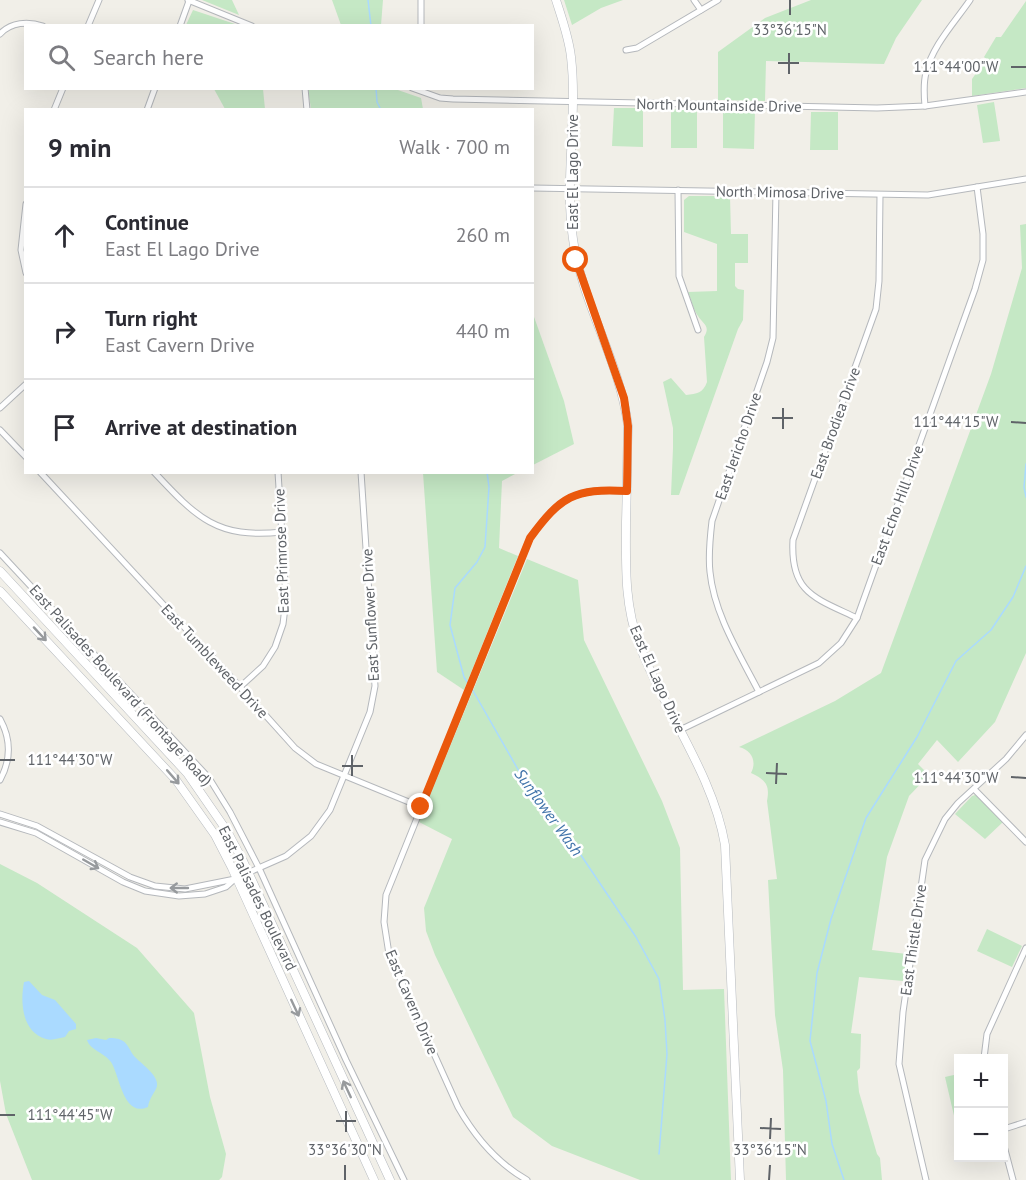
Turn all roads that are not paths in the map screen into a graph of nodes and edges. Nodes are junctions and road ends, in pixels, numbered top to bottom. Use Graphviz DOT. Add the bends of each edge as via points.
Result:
graph roads {
  1 [pos="99,0"];
  2 [pos="188,0"];
  3 [pos="421,0"];
  4 [pos="556,0"];
  5 [pos="694,0"];
  6 [pos="718,0"];
  7 [pos="970,0"];
  8 [pos="701,10"];
  9 [pos="34,24"];
  10 [pos="89,24"];
  11 [pos="181,24"];
  12 [pos="247,24"];
  13 [pos="421,24"];
  14 [pos="0,34"];
  15 [pos="626,50"];
  16 [pos="62,90"];
  17 [pos="154,90"];
  18 [pos="305,90"];
  19 [pos="418,90"];
  20 [pos="1026,92"];
  21 [pos="572,102"];
  22 [pos="925,106"];
  23 [pos="55,108"];
  24 [pos="148,108"];
  25 [pos="307,108"];
  26 [pos="1026,179"];
  27 [pos="977,187"];
  28 [pos="534,188"];
  29 [pos="570,190"];
  30 [pos="678,190"];
  31 [pos="776,192"];
  32 [pos="880,195"];
  33 [pos="24,222"];
  34 [pos="24,264"];
  35 [pos="698,330"];
  36 [pos="24,386"];
  37 [pos="0,408"];
  38 [pos="0,430"];
  39 [pos="24,455"];
  40 [pos="42,474"];
  41 [pos="156,474"];
  42 [pos="278,474"];
  43 [pos="361,474"];
  44 [pos="627,491"];
  45 [pos="282,532"];
  46 [pos="0,553"];
  47 [pos="0,571"];
  48 [pos="0,591"];
  49 [pos="857,618"];
  50 [pos="240,687"];
  51 [pos="759,692"];
  52 [pos="0,719"];
  53 [pos="680,730"];
  54 [pos="1026,735"];
  55 [pos="343,776"];
  56 [pos="0,780"];
  57 [pos="974,789"];
  58 [pos="421,807"];
  59 [pos="0,814"];
  60 [pos="0,822"];
  61 [pos="1026,842"];
  62 [pos="69,843"];
  63 [pos="66,849"];
  64 [pos="259,868"];
  65 [pos="248,873"];
  66 [pos="236,878"];
  67 [pos="137,880"];
  68 [pos="135,887"];
  69 [pos="1026,948"];
  70 [pos="985,1054"];
  71 [pos="1026,1122"];
  72 [pos="1008,1128"];
  73 [pos="1008,1161"];
  74 [pos="374,1180"];
  75 [pos="390,1180"];
  76 [pos="404,1180"];
  77 [pos="527,1180"];
  78 [pos="740,1180"];
  79 [pos="926,1180"];
  80 [pos="1013,1180"];
  1 -- 10 [label="street"];
  2 -- 11 [label="street"];
  2 -- 12 [label="street"];
  3 -- 13 [label="street"];
  4 -- 21 [label="street, East El Lago Drive" via="572,57"];
  5 -- 8 [label="street"];
  6 -- 8 [label="street"];
  7 -- 22 [label="street" via="926,70"];
  8 -- 15 [label="street" via="637,48"];
  9 -- 14 [label="street" via="10,25"];
  16 -- 23 [label="street"];
  17 -- 24 [label="street"];
  18 -- 25 [label="street"];
  19 -- 21 [label="street, North Mountainside Drive" via="445,99"];
  20 -- 22 [label="street, North Mountainside Drive"];
  21 -- 22 [label="street, North Mountainside Drive"];
  21 -- 29 [label="street, East El Lago Drive"];
  26 -- 27 [label="street, North Mimosa Drive"];
  27 -- 32 [label="street, North Mimosa Drive" via="928,195"];
  27 -- 49 [label="street, East Echo Hill Drive" via="983,260 975,289"];
  28 -- 29 [label="street, North Mimosa Drive"];
  29 -- 30 [label="street, North Mimosa Drive"];
  29 -- 44 [label="street, East El Lago Drive" via="576,260 627,413"];
  30 -- 31 [label="street, North Mimosa Drive"];
  30 -- 35 [label="street" via="679,276"];
  31 -- 32 [label="street, North Mimosa Drive"];
  31 -- 51 [label="street, East Jericho Drive" via="773,338 712,521 710,546 710,573 717,602"];
  32 -- 49 [label="street, East Brodiea Drive" via="876,309 794,540 792,560 808,592"];
  33 -- 34 [label="street"];
  36 -- 37 [label="street"];
  38 -- 39 [label="street"];
  40 -- 50 [label="street, East Tumbleweed Drive"];
  41 -- 45 [label="street" via="204,519 241,533"];
  42 -- 45 [label="street, East Primrose Drive"];
  43 -- 55 [label="street, East Sunflower Drive" via="375,686 370,712"];
  44 -- 53 [label="street, East El Lago Drive" via="629,612 639,645"];
  44 -- 58 [label="street, East Cavern Drive" via="597,489 571,496 548,513 530,538"];
  45 -- 50 [label="street, East Primrose Drive" via="286,599 283,624 275,648 263,666"];
  46 -- 64 [label="street, East Palisades Boulevard (Frontage Road)" via="209,778"];
  47 -- 65 [label="street, East Palisades Boulevard" via="187,772 227,831"];
  48 -- 66 [label="street, East Palisades Boulevard, one-way" via="176,780 215,835"];
  49 -- 51 [label="street, East Echo Hill Drive" via="841,643 819,663"];
  50 -- 55 [label="street, East Tumbleweed Drive" via="295,748 316,764"];
  51 -- 53 [label="street, East Echo Hill Drive"];
  52 -- 56 [label="street" via="8,738 9,754"];
  53 -- 78 [label="street, East El Lago Drive" via="715,806 725,845"];
  54 -- 57 [label="street, East Thistle Drive"];
  55 -- 58 [label="street, East Tumbleweed Drive"];
  55 -- 64 [label="street, East Sunflower Drive" via="330,810 311,836 286,855"];
  57 -- 61 [label="street"];
  57 -- 79 [label="street, East Thistle Drive" via="945,819 925,860 903,1012 899,1064"];
  58 -- 77 [label="street, East Cavern Drive" via="386,895 384,922 389,954 468,1124 489,1151"];
  59 -- 62 [label="street" via="37,826"];
  60 -- 63 [label="street" via="36,833"];
  62 -- 63 [label="street"];
  62 -- 67 [label="street"];
  63 -- 68 [label="street, one-way"];
  64 -- 65 [label="street, East Sunflower Drive"];
  64 -- 76 [label="street, East Palisades Boulevard (Frontage Road)"];
  65 -- 66 [label="street, East Sunflower Drive"];
  75 -- 65 [label="street, East Palisades Boulevard, one-way"];
  66 -- 67 [label="street, one-way" via="185,889"];
  66 -- 68 [label="street" via="226,887 194,895 156,894"];
  66 -- 74 [label="street, East Palisades Boulevard, one-way"];
  67 -- 68 [label="street"];
  69 -- 70 [label="street" via="987,1034"];
  71 -- 72 [label="street"];
  73 -- 80 [label="street"];
}
